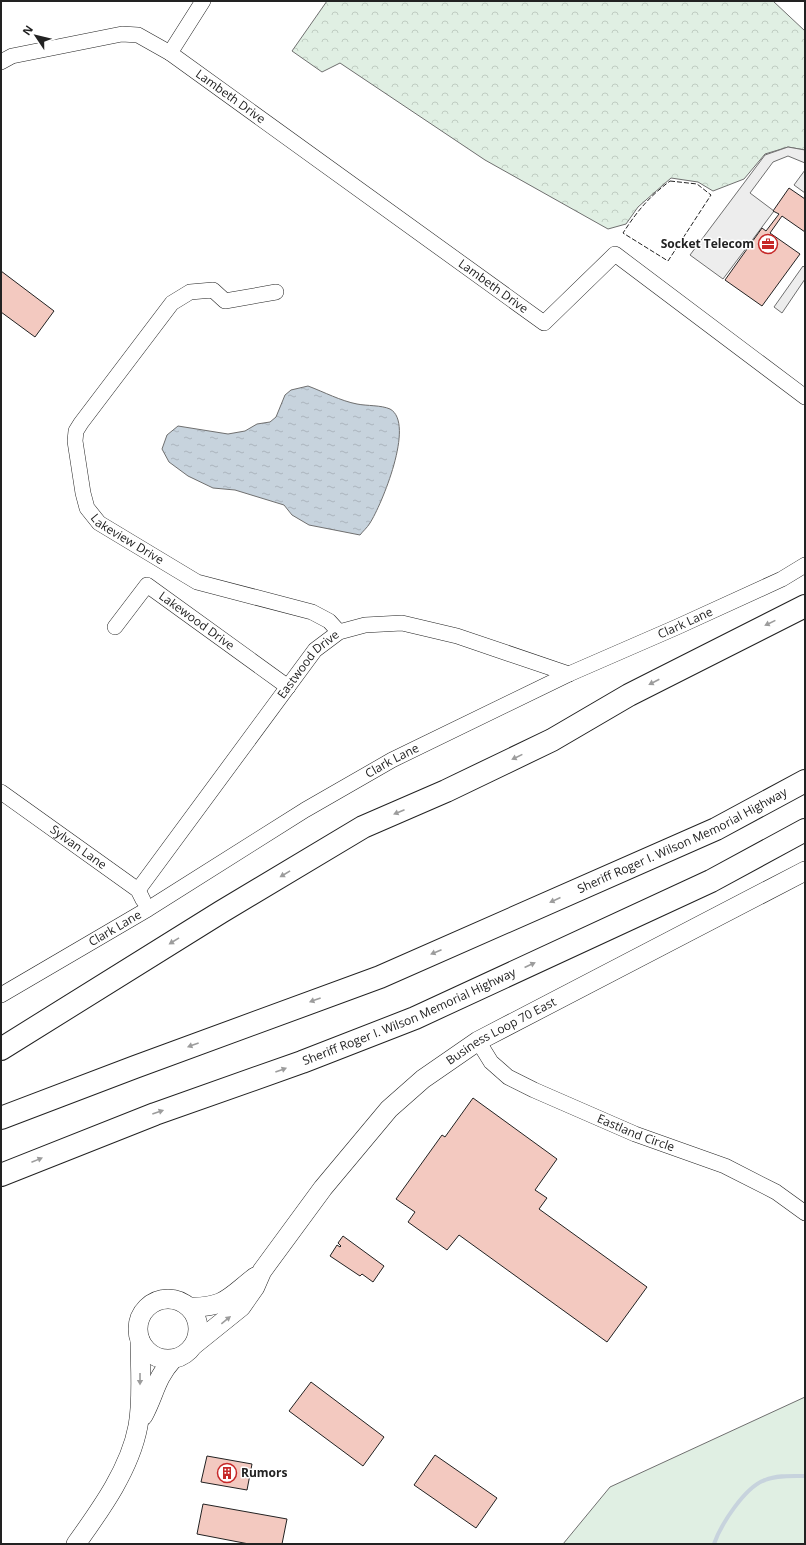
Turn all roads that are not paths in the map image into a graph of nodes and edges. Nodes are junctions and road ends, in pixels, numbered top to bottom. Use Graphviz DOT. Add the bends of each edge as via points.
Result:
graph roads {
  1 [pos="202,1"];
  2 [pos="170,53"];
  3 [pos="1,62"];
  4 [pos="276,292"];
  5 [pos="805,397"];
  6 [pos="805,565"];
  7 [pos="805,606"];
  8 [pos="116,627"];
  9 [pos="339,632"];
  10 [pos="569,674"];
  11 [pos="288,687"];
  12 [pos="805,781"];
  13 [pos="1,792"];
  14 [pos="805,830"];
  15 [pos="805,871"];
  16 [pos="138,890"];
  17 [pos="148,909"];
  18 [pos="1,995"];
  19 [pos="478,1040"];
  20 [pos="1,1049"];
  21 [pos="1,1118"];
  22 [pos="1,1175"];
  23 [pos="805,1213"];
  24 [pos="262,1271"];
  25 [pos="189,1306"];
  26 [pos="140,1340"];
  27 [pos="195,1344"];
  28 [pos="173,1359"];
  29 [pos="138,1426"];
  30 [pos="76,1544"];
  1 -- 2 [label="street"];
  2 -- 3 [label="street" via="138,35 122,34 12,56"];
  2 -- 5 [label="street, Lambeth Drive" via="544,323 615,254"];
  4 -- 9 [label="street, Lakeview Drive" via="225,301 213,290 190,292 172,303 76,431 82,493 87,508 99,523 197,582 312,612 329,621"];
  6 -- 10 [label="street, Clark Lane" via="782,579"];
  7 -- 20 [label="highway, one-way" via="629,695 552,740 446,791 363,827"];
  8 -- 11 [label="street, Lakewood Drive" via="147,585"];
  9 -- 10 [label="street, Eastwood Drive" via="365,625 402,622 457,636"];
  9 -- 11 [label="street, Eastwood Drive" via="315,650"];
  10 -- 17 [label="street, Clark Lane" via="392,760 305,810"];
  11 -- 16 [label="street, Eastwood Drive"];
  12 -- 21 [label="highway, Sheriff Roger I. Wilson Memorial Highway, one-way" via="716,829 380,977"];
  13 -- 16 [label="street, Sylvan Lane"];
  22 -- 14 [label="highway, Sheriff Roger I. Wilson Memorial Highway, one-way" via="155,1114 302,1062 415,1018 711,882"];
  15 -- 19 [label="main road, Business Loop 70 East"];
  16 -- 17 [label="street, Sylvan Lane"];
  17 -- 18 [label="street, Clark Lane"];
  19 -- 23 [label="street, Eastland Circle" via="491,1062 508,1077 635,1134 725,1166 776,1192"];
  19 -- 24 [label="main road, Business Loop 70 East" via="423,1079 389,1109 323,1188"];
  24 -- 25 [label="main road, Business Loop 70 East" via="225,1301 207,1307"];
  27 -- 24 [label="main road, Business Loop 70 East, one-way" via="241,1307 255,1287"];
  25 -- 26 [label="main road" via="177,1300 164,1299 151,1304 142,1314 138,1327"];
  25 -- 27 [label="main road" via="197,1318 199,1331"];
  26 -- 28 [label="main road" via="148,1351 159,1358"];
  26 -- 29 [label="main road, one-way"];
  27 -- 28 [label="main road" via="185,1354"];
  28 -- 29 [label="main road" via="157,1380 149,1405"];
  29 -- 30 [label="main road" via="127,1460 116,1482"];
}
